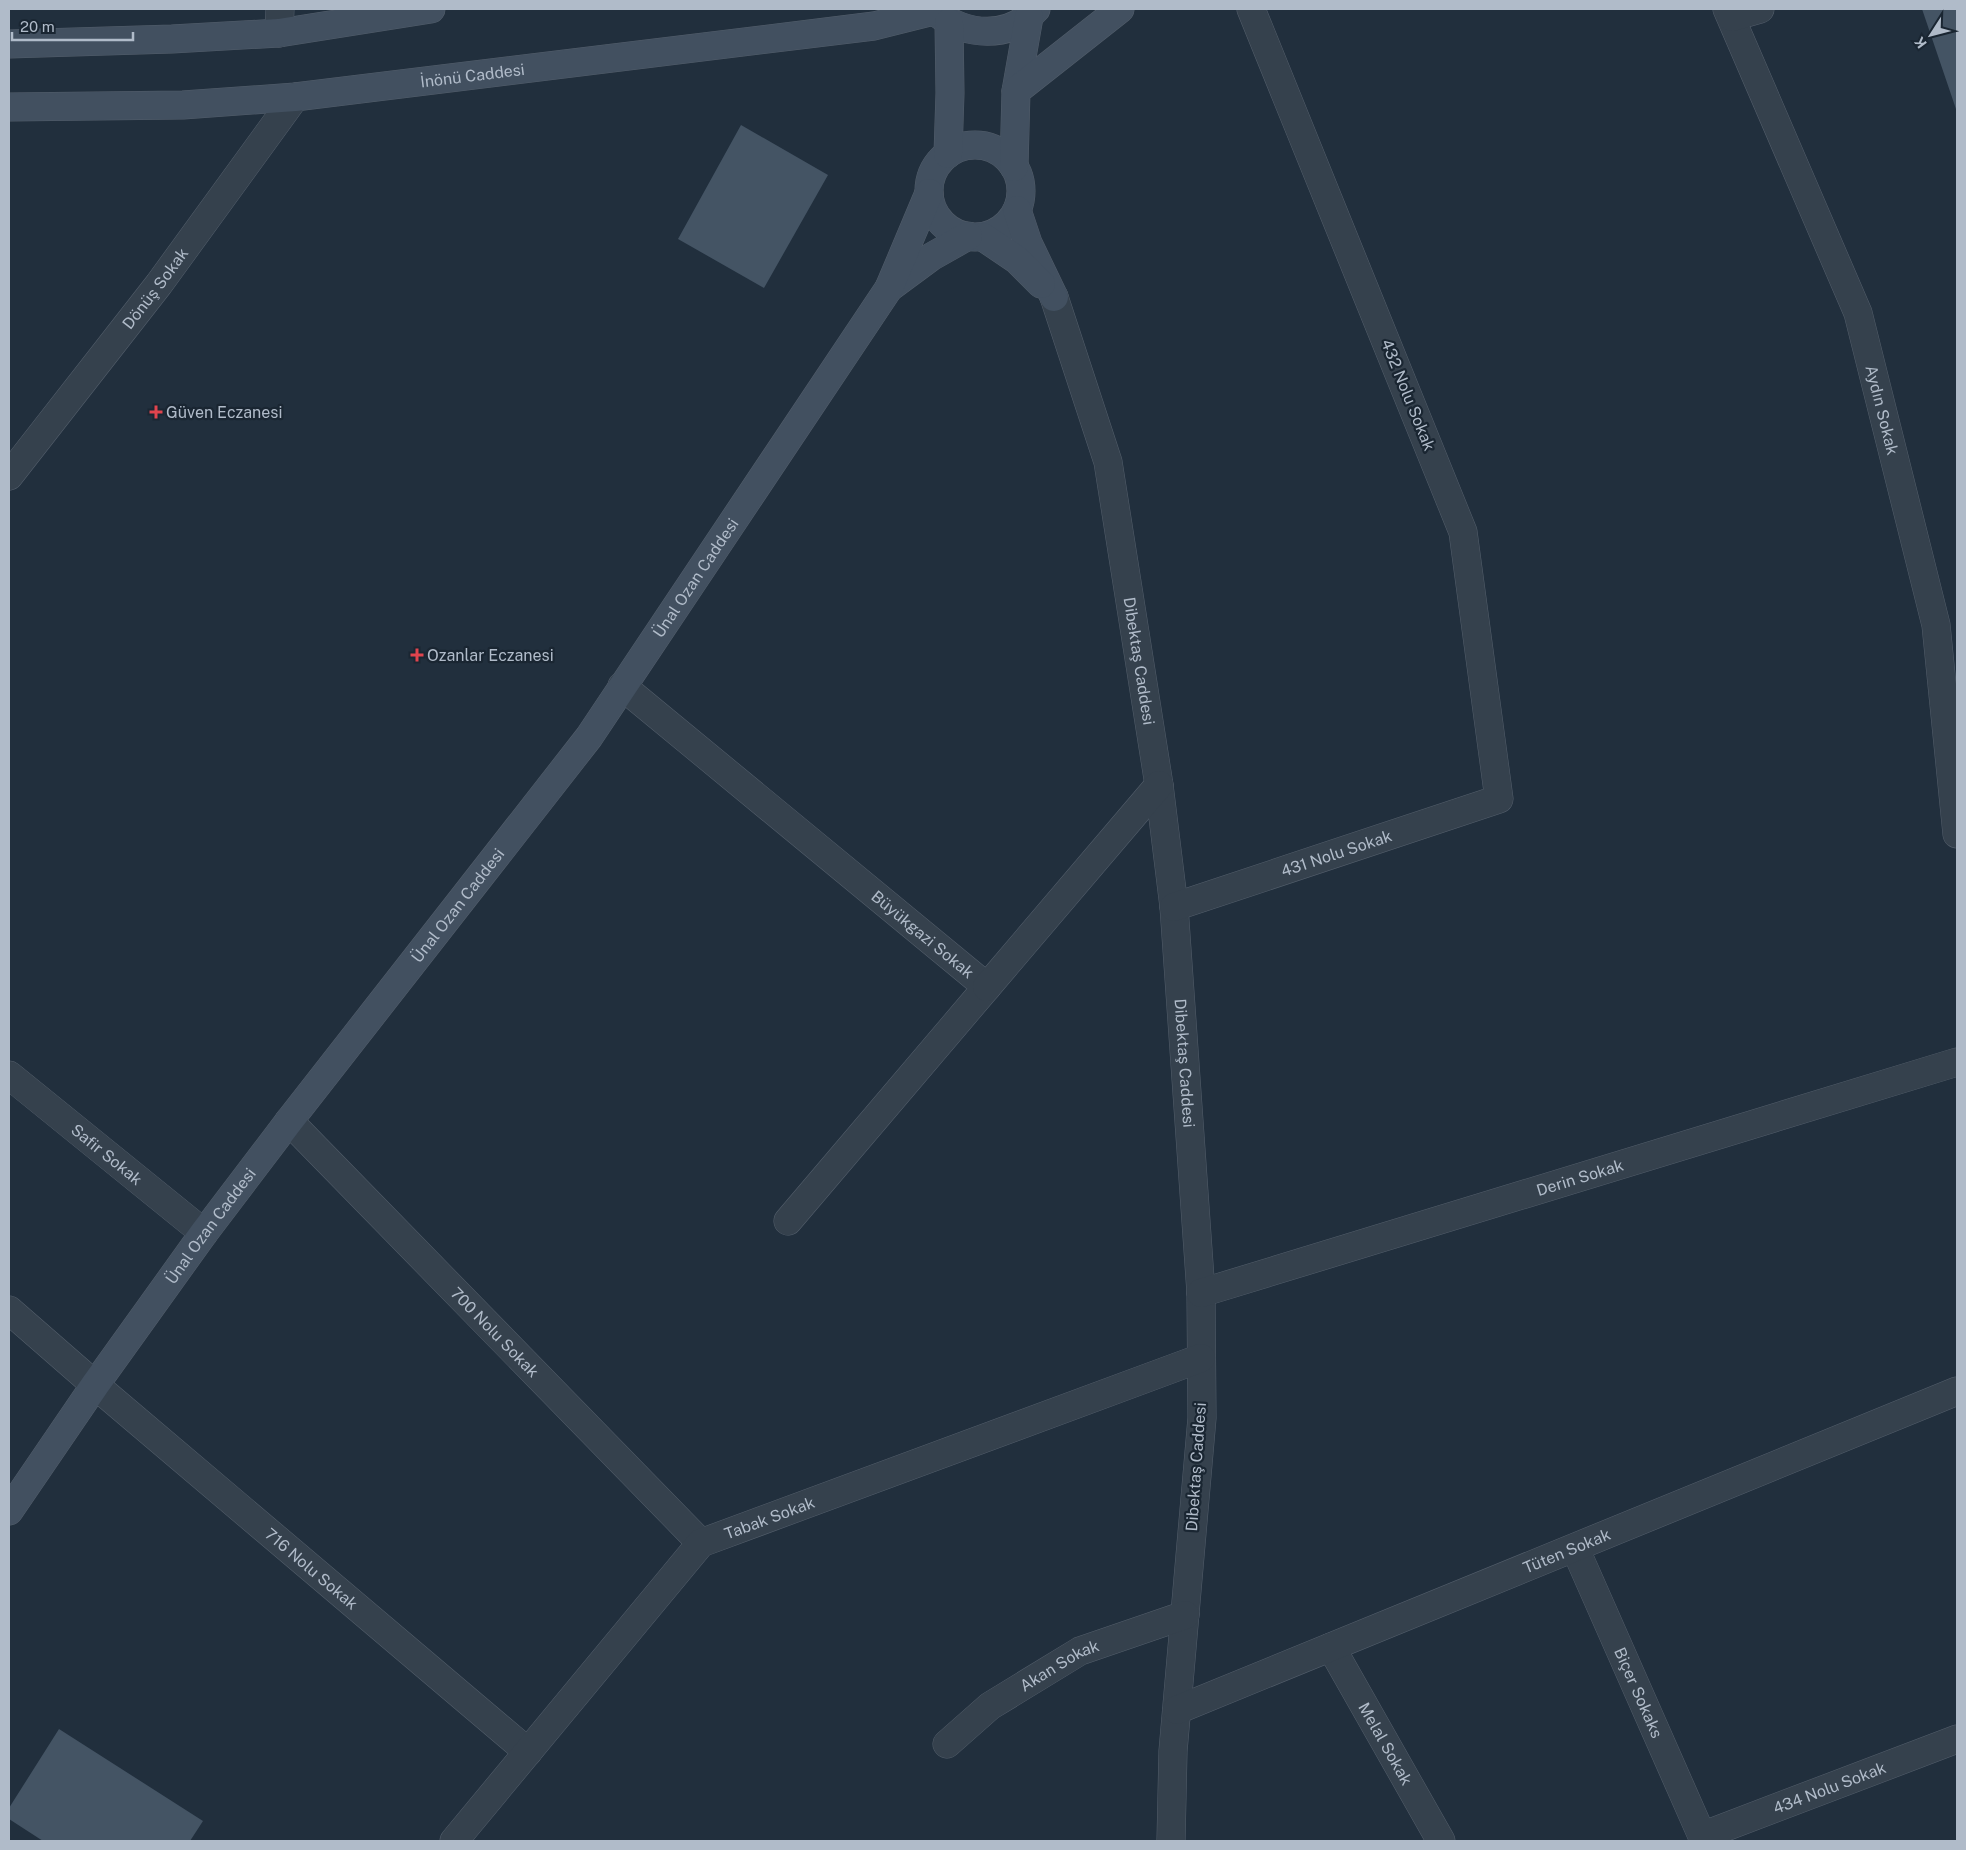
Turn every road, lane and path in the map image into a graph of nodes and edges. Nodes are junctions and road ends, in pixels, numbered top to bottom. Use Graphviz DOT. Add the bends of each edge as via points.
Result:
graph roads {
  1 [pos="431,9"];
  2 [pos="1120,9"];
  3 [pos="1251,9"];
  4 [pos="1760,9"];
  5 [pos="1032,13"];
  6 [pos="1729,13"];
  7 [pos="938,14"];
  8 [pos="280,21"];
  9 [pos="9,44"];
  10 [pos="1016,91"];
  11 [pos="295,97"];
  12 [pos="9,107"];
  13 [pos="948,154"];
  14 [pos="1014,167"];
  15 [pos="929,193"];
  16 [pos="1017,210"];
  17 [pos="975,236"];
  18 [pos="889,288"];
  19 [pos="1054,297"];
  20 [pos="9,476"];
  21 [pos="1947,622"];
  22 [pos="622,686"];
  23 [pos="1159,785"];
  24 [pos="1499,799"];
  25 [pos="1957,834"];
  26 [pos="1174,907"];
  27 [pos="987,987"];
  28 [pos="1957,1062"];
  29 [pos="9,1076"];
  30 [pos="289,1120"];
  31 [pos="788,1221"];
  32 [pos="204,1233"];
  33 [pos="1202,1293"];
  34 [pos="9,1310"];
  35 [pos="1200,1358"];
  36 [pos="95,1385"];
  37 [pos="1957,1391"];
  38 [pos="9,1511"];
  39 [pos="702,1543"];
  40 [pos="1575,1548"];
  41 [pos="1185,1615"];
  42 [pos="1331,1648"];
  43 [pos="1177,1710"];
  44 [pos="1957,1739"];
  45 [pos="947,1744"];
  46 [pos="528,1752"];
  47 [pos="1702,1836"];
  48 [pos="454,1841"];
  49 [pos="1172,1841"];
  50 [pos="1441,1841"];
  1 -- 8 [label="main road"];
  2 -- 10 [label="main road"];
  3 -- 24 [label="street, 432 Nolu Sokak" via="1463,532"];
  4 -- 6 [label="street"];
  5 -- 7 [label="main road" via="1011,27 991,32 970,31"];
  5 -- 10 [label="main road"];
  6 -- 21 [label="street, Aydın Sokak" via="1858,312"];
  7 -- 11 [label="main road, İnönü Caddesi" via="874,26"];
  7 -- 13 [label="main road" via="950,93"];
  8 -- 9 [label="main road" via="172,39"];
  10 -- 14 [label="main road"];
  11 -- 12 [label="main road, İnönü Caddesi" via="183,105"];
  11 -- 20 [label="street, Dönüş Sokak" via="160,284"];
  13 -- 14 [label="main road" via="976,145 991,148"];
  13 -- 15 [label="main road" via="931,178"];
  14 -- 16 [label="main road" via="1020,180"];
  15 -- 17 [label="main road" via="932,208 940,222 952,232"];
  15 -- 18 [label="main road"];
  16 -- 17 [label="main road" via="997,232"];
  16 -- 19 [label="main road" via="1028,243"];
  17 -- 18 [label="main road" via="931,257"];
  17 -- 19 [label="main road" via="1017,260"];
  18 -- 22 [label="main road, Ünal Ozan Caddesi"];
  19 -- 23 [label="street, Dibektaş Caddesi" via="1108,462"];
  21 -- 25 [label="street, Aydın Sokak"];
  22 -- 27 [label="street, Büyükgazi Sokak"];
  22 -- 30 [label="main road, Ünal Ozan Caddesi" via="589,737"];
  23 -- 26 [label="street, Dibektaş Caddesi"];
  23 -- 27 [label="street"];
  24 -- 26 [label="street, 431 Nolu Sokak"];
  26 -- 33 [label="street, Dibektaş Caddesi"];
  27 -- 31 [label="street, Büyükgazi Sokak"];
  28 -- 33 [label="street, Derin Sokak"];
  29 -- 32 [label="street, Safir Sokak"];
  30 -- 32 [label="main road, Ünal Ozan Caddesi"];
  30 -- 39 [label="street, 700 Nolu Sokak"];
  32 -- 36 [label="main road, Ünal Ozan Caddesi"];
  33 -- 35 [label="street, Dibektaş Caddesi"];
  34 -- 36 [label="street, 716 Nolu Sokak"];
  35 -- 39 [label="street, Tabak Sokak"];
  35 -- 41 [label="street, Dibektaş Caddesi" via="1202,1418"];
  36 -- 38 [label="main road, Ünal Ozan Caddesi"];
  36 -- 46 [label="street, 716 Nolu Sokak"];
  37 -- 40 [label="street, Tüten Sokak"];
  39 -- 46 [label="street, Tabak Sokak"];
  40 -- 42 [label="street, Tüten Sokak"];
  40 -- 47 [label="street, Biçer Sokaks"];
  41 -- 43 [label="street, Dibektaş Caddesi"];
  41 -- 45 [label="street, Akan Sokak" via="1080,1651 990,1706"];
  42 -- 43 [label="street, Tüten Sokak"];
  42 -- 50 [label="street, Melal Sokak"];
  43 -- 49 [label="street, Dibektaş Caddesi"];
  44 -- 47 [label="street, 434 Nolu Sokak"];
  46 -- 48 [label="street, Tabak Sokak"];
}
